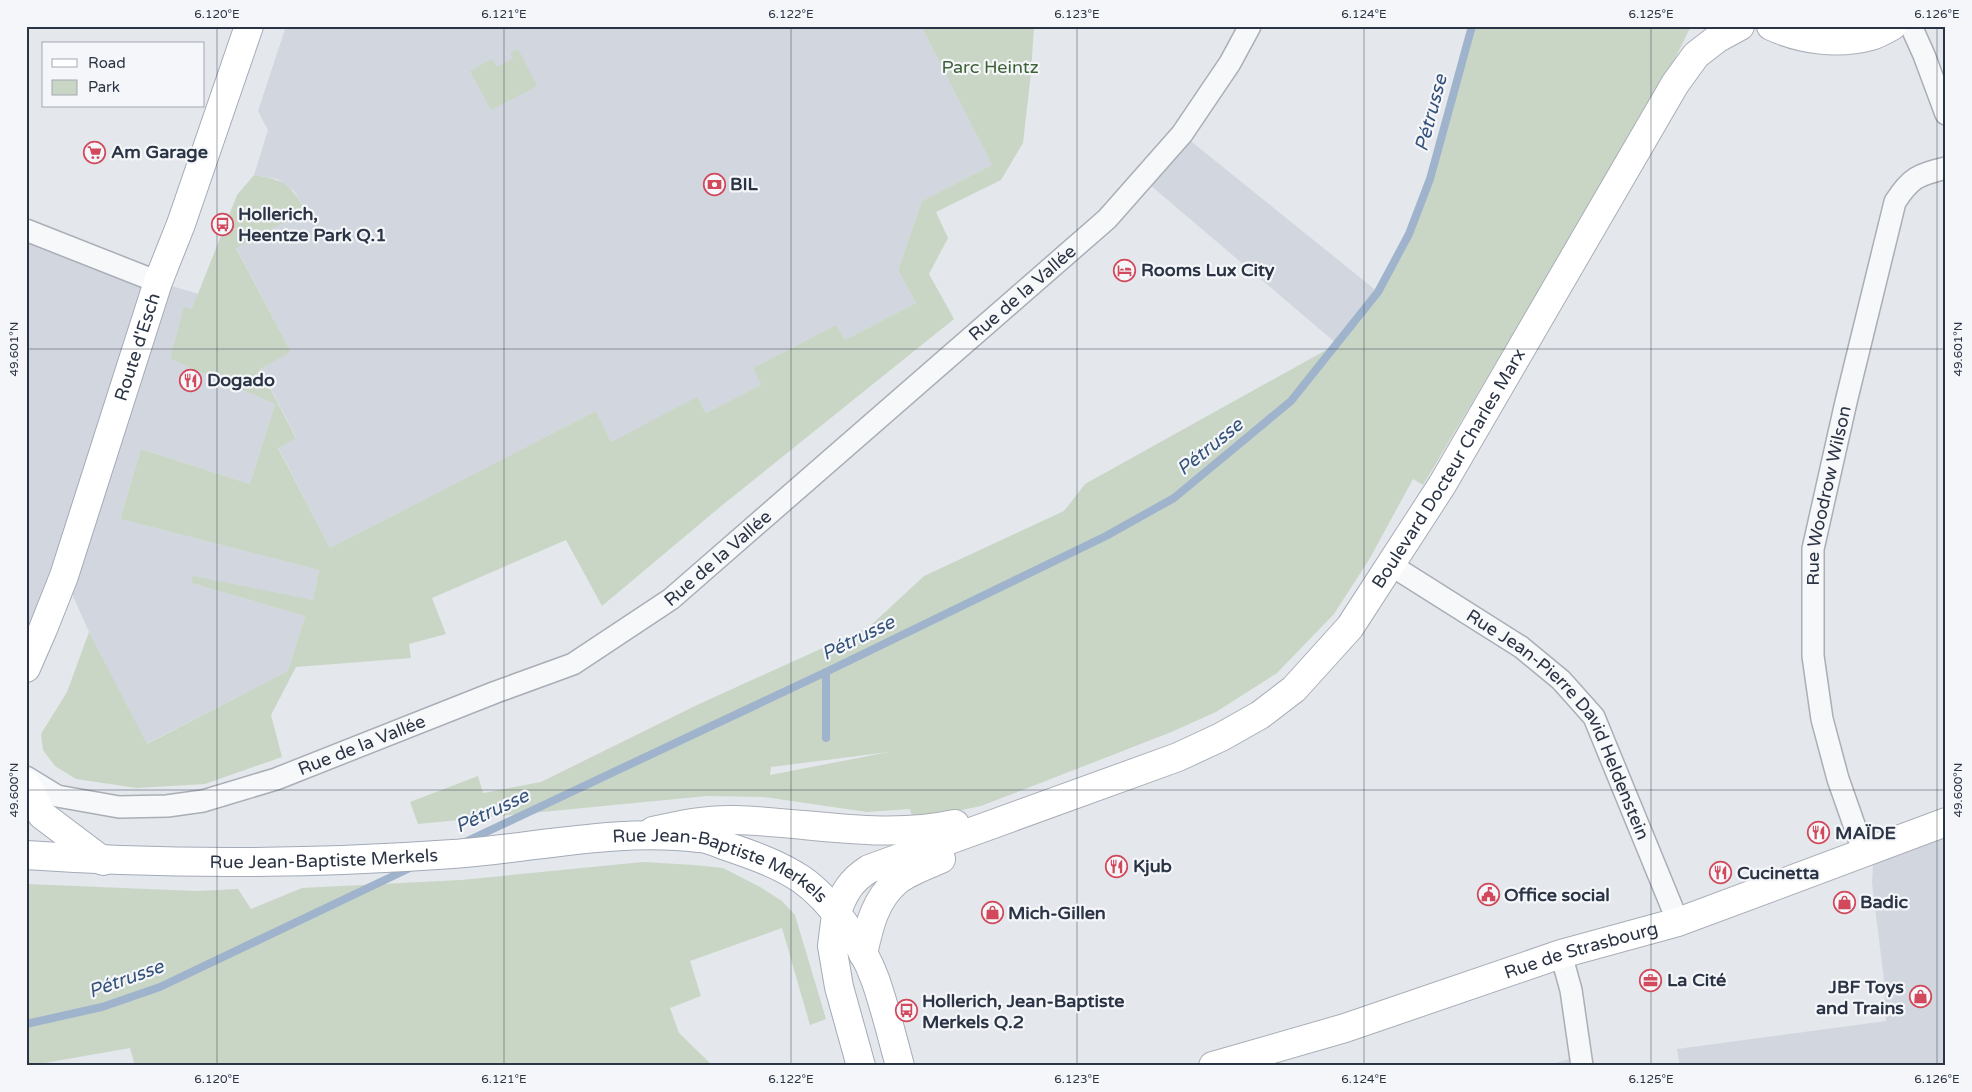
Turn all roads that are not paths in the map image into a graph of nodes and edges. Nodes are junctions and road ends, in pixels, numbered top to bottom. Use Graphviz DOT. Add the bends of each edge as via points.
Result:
graph roads {
  1 [pos="249,26"];
  2 [pos="1250,26"];
  3 [pos="1740,26"];
  4 [pos="1771,26"];
  5 [pos="1892,26"];
  6 [pos="1911,26"];
  7 [pos="1946,114"];
  8 [pos="1946,168"];
  9 [pos="26,230"];
  10 [pos="158,282"];
  11 [pos="1391,565"];
  12 [pos="26,668"];
  13 [pos="26,777"];
  14 [pos="26,784"];
  15 [pos="1057,802"];
  16 [pos="1946,822"];
  17 [pos="641,834"];
  18 [pos="1864,853"];
  19 [pos="26,855"];
  20 [pos="103,861"];
  21 [pos="836,914"];
  22 [pos="1678,922"];
  23 [pos="863,954"];
  24 [pos="1561,954"];
  25 [pos="862,1066"];
  26 [pos="900,1066"];
  27 [pos="1213,1066"];
  28 [pos="1582,1066"];
  1 -- 10 [label="main road, Route d'Esch"];
  2 -- 13 [label="street, Rue de la Vallée" via="1230,63 1182,134 1107,219 671,599 573,664 276,780 203,801 119,807 57,796"];
  3 -- 11 [label="main road, Boulevard Docteur Charles Marx" via="1696,55 1675,84 1442,485"];
  4 -- 5 [label="main road" via="1797,35 1845,41 1872,36"];
  6 -- 7 [label="street"];
  8 -- 18 [label="street, Rue Woodrow Wilson" via="1919,175 1905,186 1895,202 1813,549 1813,656 1822,719 1838,779"];
  9 -- 10 [label="street"];
  10 -- 12 [label="main road, Route d'Esch" via="64,576"];
  11 -- 15 [label="main road, Boulevard Docteur Charles Marx" via="1350,627 1294,689 1260,716 1178,757"];
  11 -- 22 [label="street, Rue Jean-Pierre David Heldenstein" via="1521,647 1562,680 1594,717"];
  14 -- 20 [label="main road" via="42,815"];
  15 -- 17 [label="main road, Boulevard Docteur Charles Marx" via="921,831 871,832 734,820 690,823"];
  15 -- 21 [label="main road, Boulevard Docteur Charles Marx" via="869,868 856,877"];
  15 -- 23 [label="main road, Boulevard Docteur Charles Marx" via="899,880 882,898 870,921"];
  16 -- 18 [label="main road, Rue de Strasbourg"];
  17 -- 20 [label="main road, Rue Jean-Baptiste Merkels" via="454,854 278,862"];
  17 -- 21 [label="main road, Rue Jean-Baptiste Merkels" via="701,838 759,857 801,879"];
  18 -- 22 [label="main road, Rue de Strasbourg"];
  19 -- 20 [label="main road, Rue Jean-Baptiste Merkels"];
  21 -- 23 [label="main road, Rue Jean-Baptiste Merkels"];
  21 -- 25 [label="main road, Rue Jean-Baptiste Merkels" via="832,946 839,987"];
  22 -- 24 [label="main road, Rue de Strasbourg"];
  23 -- 26 [label="main road, Rue Jean-Baptiste Merkels" via="874,978"];
  24 -- 27 [label="main road, Rue de Strasbourg" via="1345,1028"];
  24 -- 28 [label="street" via="1571,990"];
}
